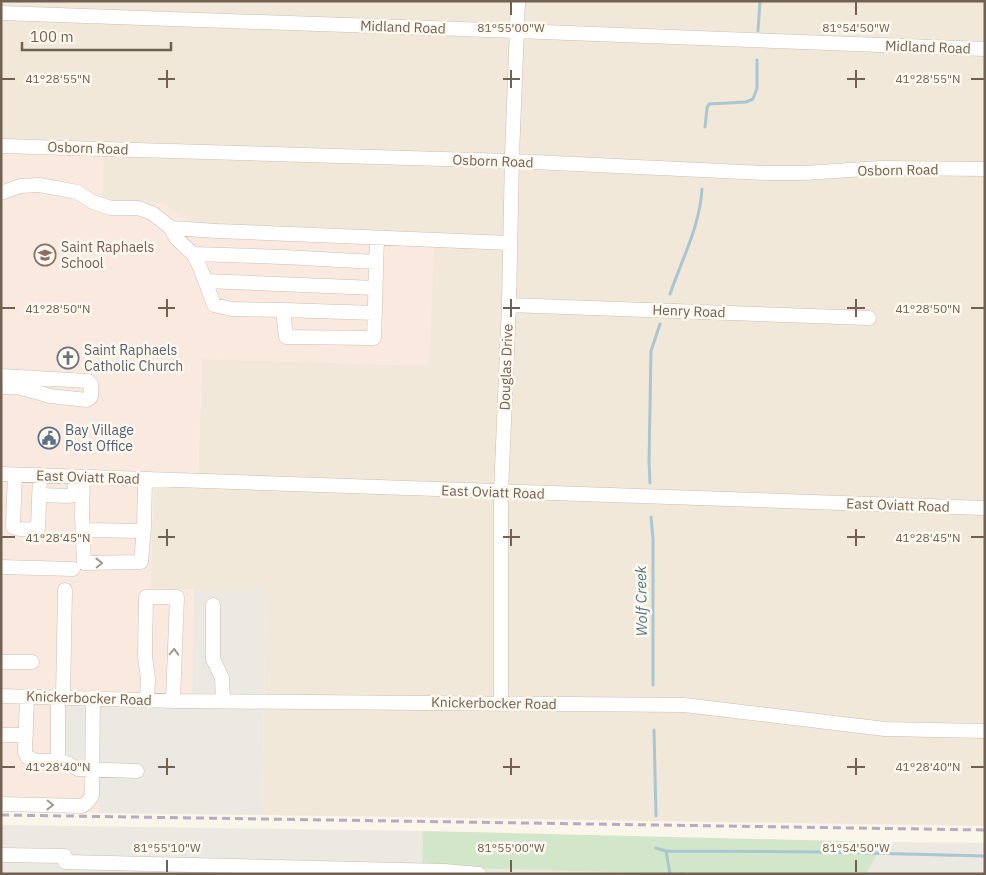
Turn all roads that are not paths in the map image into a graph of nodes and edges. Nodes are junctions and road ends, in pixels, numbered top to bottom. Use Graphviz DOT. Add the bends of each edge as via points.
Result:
graph roads {
  1 [pos="518,1"];
  2 [pos="1,13"];
  3 [pos="517,31"];
  4 [pos="985,49"];
  5 [pos="1,146"];
  6 [pos="512,162"];
  7 [pos="985,169"];
  8 [pos="1,193"];
  9 [pos="171,228"];
  10 [pos="377,238"];
  11 [pos="510,243"];
  12 [pos="193,254"];
  13 [pos="376,262"];
  14 [pos="205,281"];
  15 [pos="375,288"];
  16 [pos="509,305"];
  17 [pos="283,310"];
  18 [pos="374,313"];
  19 [pos="870,318"];
  20 [pos="1,376"];
  21 [pos="1,387"];
  22 [pos="8,474"];
  23 [pos="40,475"];
  24 [pos="79,477"];
  25 [pos="145,479"];
  26 [pos="501,492"];
  27 [pos="40,495"];
  28 [pos="985,508"];
  29 [pos="82,530"];
  30 [pos="143,531"];
  31 [pos="1,567"];
  32 [pos="74,569"];
  33 [pos="64,590"];
  34 [pos="213,605"];
  35 [pos="1,662"];
  36 [pos="32,662"];
  37 [pos="1,696"];
  38 [pos="27,696"];
  39 [pos="61,697"];
  40 [pos="93,698"];
  41 [pos="147,700"];
  42 [pos="172,700"];
  43 [pos="223,701"];
  44 [pos="501,703"];
  45 [pos="985,731"];
  46 [pos="1,735"];
  47 [pos="26,735"];
  48 [pos="58,760"];
  49 [pos="92,770"];
  50 [pos="137,771"];
  51 [pos="1,804"];
  52 [pos="1,855"];
  53 [pos="65,868"];
  54 [pos="479,874"];
  1 -- 3 [label="street, Douglas Drive"];
  2 -- 3 [label="street, Midland Road"];
  3 -- 4 [label="street, Midland Road"];
  3 -- 6 [label="street, Douglas Drive"];
  5 -- 6 [label="street, Osborn Road"];
  6 -- 7 [label="street, Osborn Road" via="766,173 880,168"];
  6 -- 11 [label="street, Douglas Drive"];
  8 -- 9 [label="street" via="20,186 39,185 77,192 111,208 138,208 152,213"];
  9 -- 10 [label="street"];
  9 -- 12 [label="street" via="176,238"];
  10 -- 11 [label="street"];
  10 -- 13 [label="street"];
  11 -- 16 [label="street, Douglas Drive"];
  12 -- 13 [label="street"];
  12 -- 14 [label="street"];
  13 -- 15 [label="street"];
  14 -- 15 [label="street"];
  14 -- 17 [label="street" via="214,305 232,310"];
  15 -- 18 [label="street"];
  16 -- 19 [label="street, Henry Road"];
  16 -- 26 [label="street, Douglas Drive"];
  17 -- 18 [label="street"];
  17 -- 18 [label="street" via="286,337 374,338"];
  20 -- 21 [label="street" via="88,381 92,397 86,400"];
  22 -- 23 [label="street, East Oviatt Road"];
  22 -- 27 [label="street" via="13,527 16,529 38,528"];
  23 -- 24 [label="street, East Oviatt Road"];
  23 -- 27 [label="street"];
  24 -- 25 [label="street, East Oviatt Road"];
  24 -- 27 [label="street" via="73,495"];
  24 -- 29 [label="street"];
  25 -- 26 [label="street, East Oviatt Road"];
  25 -- 30 [label="street"];
  26 -- 28 [label="street, East Oviatt Road"];
  26 -- 44 [label="street, Douglas Drive"];
  29 -- 30 [label="street"];
  29 -- 30 [label="street, one-way" via="84,563 141,562"];
  31 -- 32 [label="street"];
  33 -- 39 [label="street"];
  34 -- 43 [label="street" via="214,659 222,678"];
  35 -- 36 [label="street"];
  37 -- 38 [label="street, Knickerbocker Road"];
  38 -- 39 [label="street, Knickerbocker Road"];
  38 -- 47 [label="street"];
  39 -- 40 [label="street, Knickerbocker Road"];
  39 -- 48 [label="street"];
  40 -- 41 [label="street, Knickerbocker Road"];
  40 -- 49 [label="street"];
  41 -- 42 [label="street, Knickerbocker Road"];
  42 -- 41 [label="street, one-way" via="177,597 146,597"];
  42 -- 43 [label="street, Knickerbocker Road"];
  43 -- 44 [label="street, Knickerbocker Road"];
  44 -- 45 [label="street, Knickerbocker Road" via="684,706 885,729"];
  46 -- 47 [label="street"];
  47 -- 48 [label="street" via="27,757"];
  48 -- 49 [label="street" via="78,770"];
  49 -- 50 [label="street"];
  51 -- 49 [label="street, one-way" via="82,806 92,794"];
  52 -- 53 [label="street" via="64,856"];
  53 -- 54 [label="street"];
}
